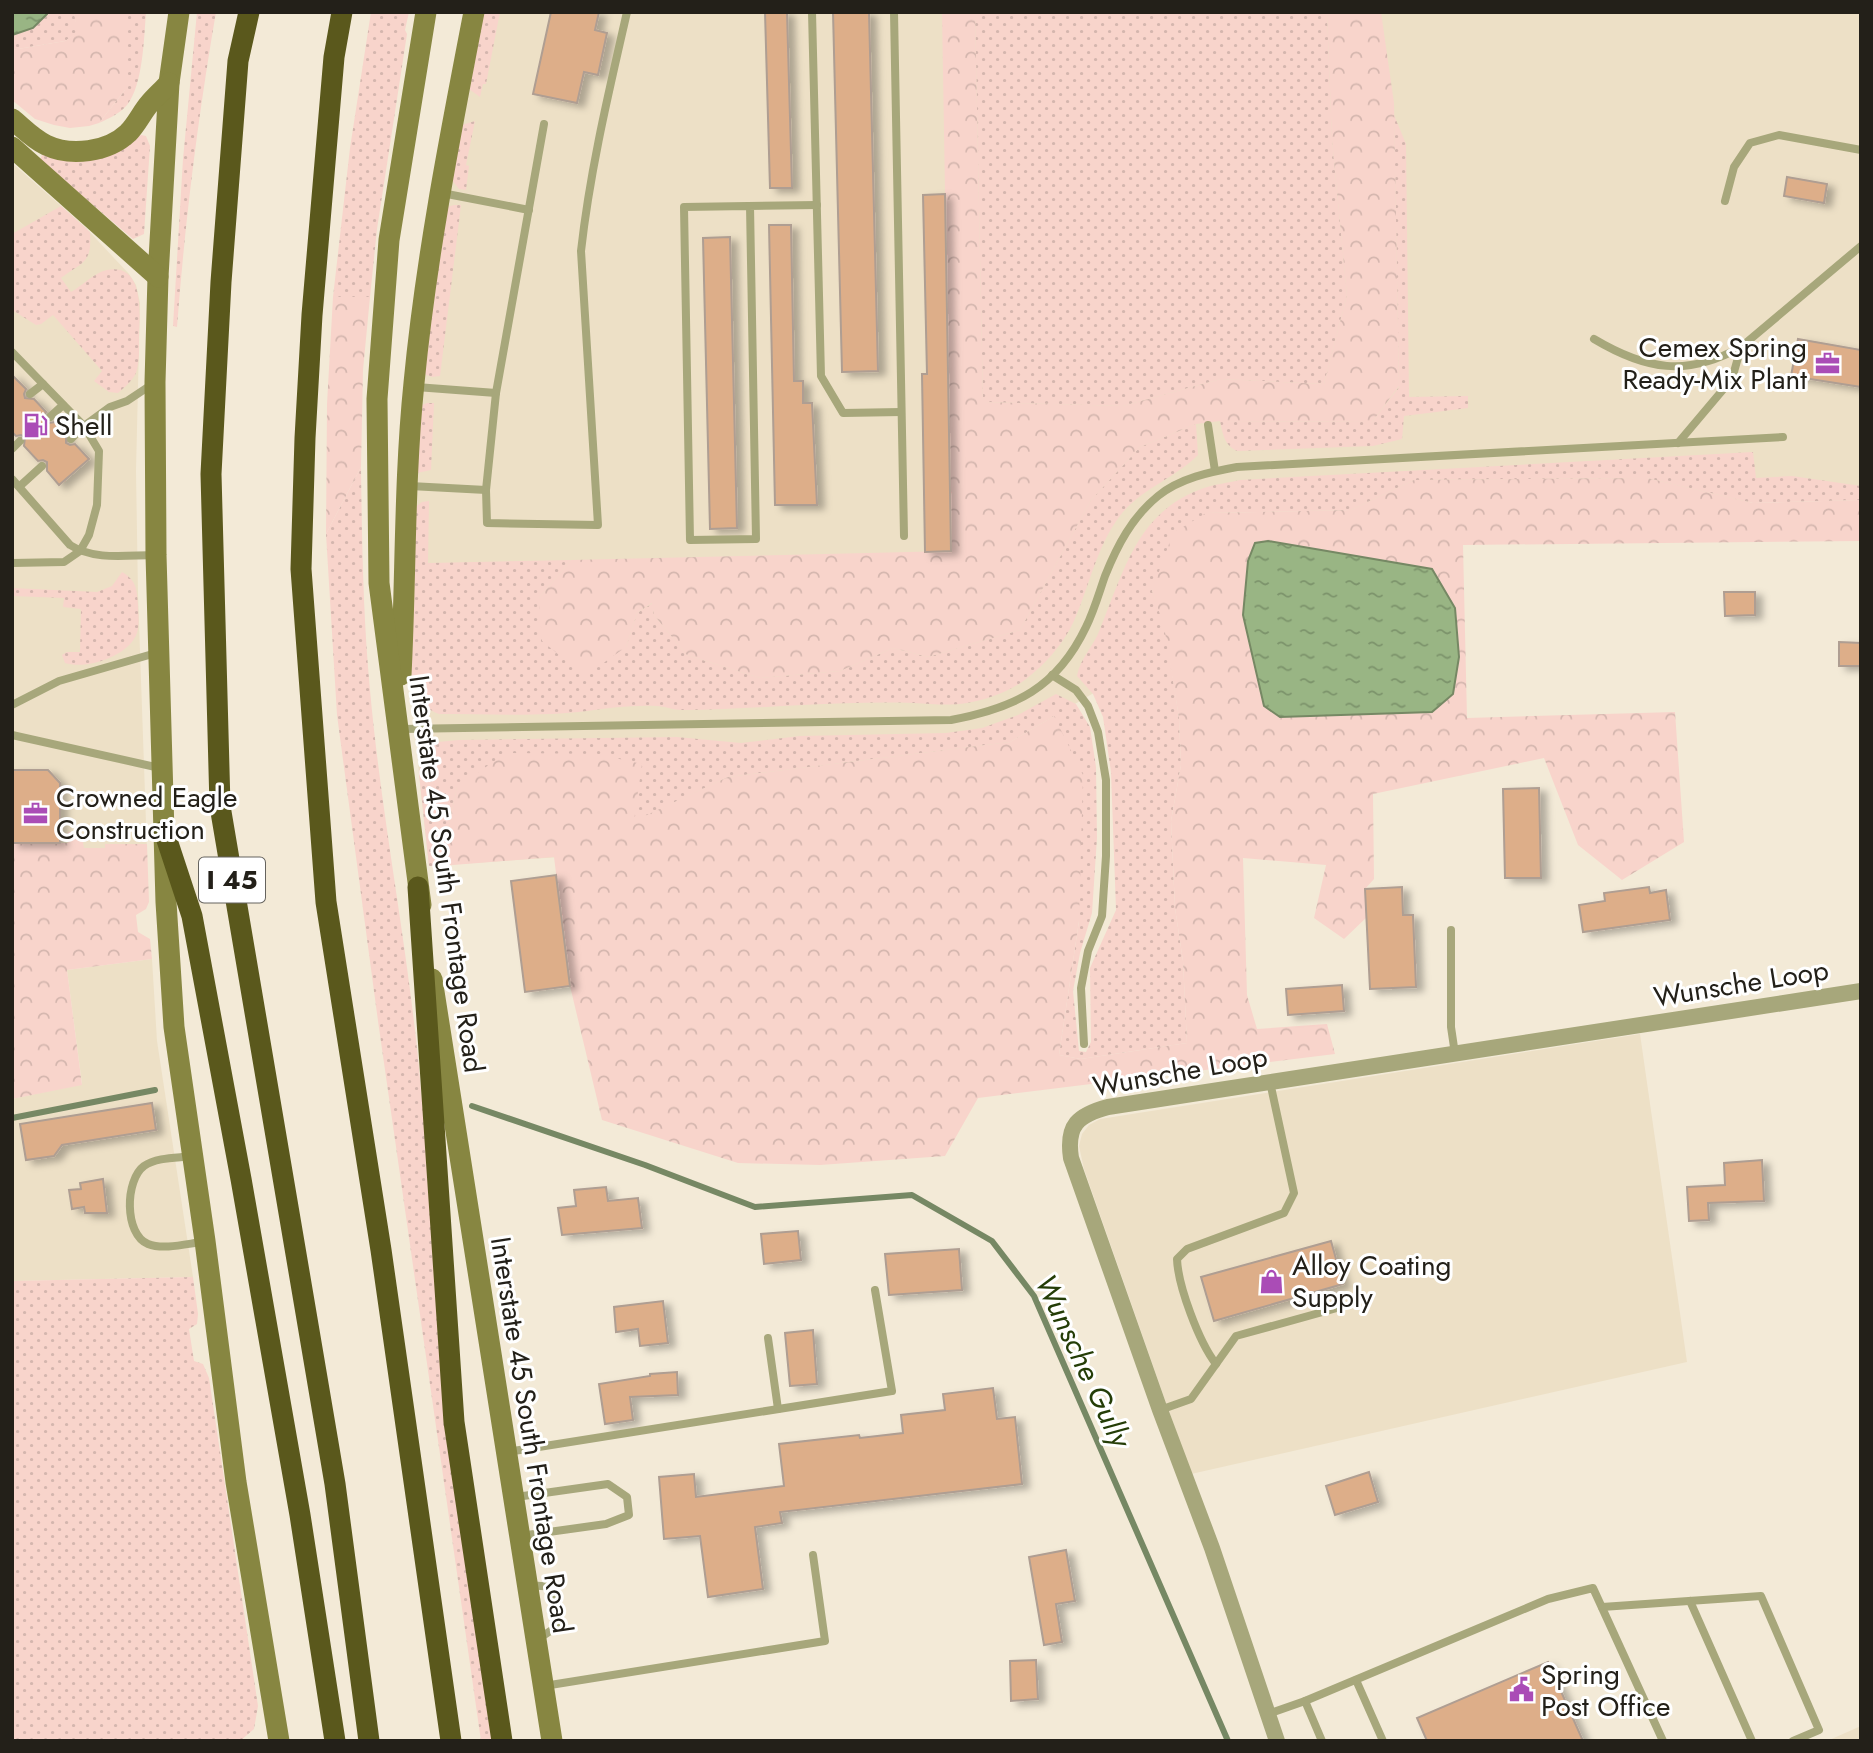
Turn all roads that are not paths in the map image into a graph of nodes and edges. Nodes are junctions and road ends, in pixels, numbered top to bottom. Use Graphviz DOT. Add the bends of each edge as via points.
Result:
graph roads {
  1 [pos="179,12"];
  2 [pos="249,12"];
  3 [pos="342,12"];
  4 [pos="426,12"];
  5 [pos="474,12"];
  6 [pos="627,12"];
  7 [pos="813,12"];
  8 [pos="894,12"];
  9 [pos="169,83"];
  10 [pos="12,119"];
  11 [pos="544,124"];
  12 [pos="12,146"];
  13 [pos="1861,150"];
  14 [pos="439,192"];
  15 [pos="1725,201"];
  16 [pos="817,205"];
  17 [pos="750,206"];
  18 [pos="529,210"];
  19 [pos="1861,246"];
  20 [pos="158,277"];
  21 [pos="1594,339"];
  22 [pos="1741,347"];
  23 [pos="12,352"];
  24 [pos="22,362"];
  25 [pos="12,370"];
  26 [pos="155,383"];
  27 [pos="43,384"];
  28 [pos="413,386"];
  29 [pos="496,393"];
  30 [pos="30,394"];
  31 [pos="63,405"];
  32 [pos="901,412"];
  33 [pos="50,417"];
  34 [pos="1208,425"];
  35 [pos="84,426"];
  36 [pos="1783,438"];
  37 [pos="71,439"];
  38 [pos="20,441"];
  39 [pos="1678,443"];
  40 [pos="12,449"];
  41 [pos="42,466"];
  42 [pos="1215,471"];
  43 [pos="12,479"];
  44 [pos="20,486"];
  45 [pos="407,486"];
  46 [pos="486,489"];
  47 [pos="904,536"];
  48 [pos="80,551"];
  49 [pos="156,555"];
  50 [pos="12,563"];
  51 [pos="159,653"];
  52 [pos="1052,675"];
  53 [pos="12,705"];
  54 [pos="398,729"];
  55 [pos="12,735"];
  56 [pos="162,768"];
  57 [pos="164,831"];
  58 [pos="418,887"];
  59 [pos="1451,930"];
  60 [pos="1861,991"];
  61 [pos="1084,1044"];
  62 [pos="1455,1054"];
  63 [pos="1270,1082"];
  64 [pos="192,1156"];
  65 [pos="205,1241"];
  66 [pos="875,1290"];
  67 [pos="1336,1308"];
  68 [pos="768,1338"];
  69 [pos="1216,1364"];
  70 [pos="778,1409"];
  71 [pos="1160,1410"];
  72 [pos="507,1452"];
  73 [pos="514,1497"];
  74 [pos="520,1536"];
  75 [pos="813,1555"];
  76 [pos="1690,1601"];
  77 [pos="1602,1607"];
  78 [pos="1356,1680"];
  79 [pos="544,1686"];
  80 [pos="1305,1701"];
  81 [pos="1268,1714"];
  82 [pos="279,1741"];
  83 [pos="335,1741"];
  84 [pos="369,1741"];
  85 [pos="451,1741"];
  86 [pos="502,1741"];
  87 [pos="552,1741"];
  88 [pos="1277,1741"];
  89 [pos="1322,1741"];
  90 [pos="1383,1741"];
  91 [pos="1663,1741"];
  92 [pos="1752,1741"];
  93 [pos="1793,1741"];
  1 -- 9 [label="main road"];
  2 -- 84 [label="highway, I 45" via="238,61 211,474 220,806 334,1484"];
  3 -- 85 [label="highway" via="314,288 301,569 326,902 382,1250"];
  4 -- 54 [label="main road, Interstate 45 South Frontage Road" via="389,240 377,399 379,583"];
  5 -- 14 [label="main road"];
  6 -- 46 [label="lane" via="599,138 581,251 598,525 487,523"];
  7 -- 16 [label="lane"];
  8 -- 32 [label="lane"];
  9 -- 10 [label="main road" via="127,134 117,142 86,151 49,147"];
  9 -- 20 [label="main road"];
  11 -- 18 [label="lane"];
  12 -- 20 [label="main road"];
  13 -- 15 [label="lane" via="1779,135 1750,143 1734,167"];
  14 -- 18 [label="lane"];
  14 -- 28 [label="main road"];
  16 -- 17 [label="lane"];
  16 -- 32 [label="lane" via="821,376 843,413"];
  17 -- 17 [label="lane" via="684,207 690,540 756,539"];
  18 -- 29 [label="lane"];
  19 -- 22 [label="lane"];
  20 -- 26 [label="main road"];
  21 -- 22 [label="lane" via="1655,365 1694,366"];
  22 -- 39 [label="lane" via="1732,379"];
  23 -- 24 [label="lane"];
  24 -- 25 [label="lane"];
  24 -- 27 [label="lane"];
  26 -- 35 [label="lane"];
  26 -- 49 [label="main road"];
  27 -- 30 [label="lane"];
  27 -- 31 [label="lane"];
  28 -- 29 [label="lane"];
  28 -- 45 [label="main road"];
  29 -- 46 [label="lane"];
  31 -- 33 [label="lane"];
  31 -- 35 [label="lane"];
  32 -- 47 [label="lane"];
  34 -- 42 [label="lane"];
  35 -- 37 [label="lane"];
  35 -- 48 [label="lane" via="99,451 97,505"];
  36 -- 39 [label="lane"];
  38 -- 40 [label="lane"];
  39 -- 42 [label="lane"];
  41 -- 44 [label="lane"];
  42 -- 52 [label="lane" via="1159,495 1142,512 1114,553 1087,625"];
  43 -- 44 [label="lane"];
  44 -- 48 [label="lane"];
  45 -- 46 [label="lane"];
  45 -- 54 [label="main road"];
  48 -- 49 [label="lane" via="92,556"];
  48 -- 50 [label="lane" via="64,562"];
  49 -- 51 [label="main road"];
  51 -- 53 [label="lane" via="60,681"];
  51 -- 56 [label="main road"];
  52 -- 54 [label="lane" via="1020,700 988,713 951,720"];
  52 -- 61 [label="lane" via="1076,690 1088,706 1098,732 1106,780 1102,916 1088,951 1081,988"];
  54 -- 58 [label="main road, Interstate 45 South Frontage Road"];
  55 -- 56 [label="lane"];
  56 -- 57 [label="main road"];
  57 -- 64 [label="main road" via="174,1027"];
  57 -- 83 [label="highway" via="192,916 227,1100"];
  58 -- 72 [label="main road, Interstate 45 South Frontage Road"];
  58 -- 86 [label="highway" via="454,1422"];
  59 -- 62 [label="lane"];
  60 -- 62 [label="street, Wunsche Loop"];
  62 -- 63 [label="street, Wunsche Loop"];
  63 -- 69 [label="lane" via="1294,1193 1284,1213 1187,1249 1177,1259 1177,1274 1206,1351"];
  63 -- 71 [label="street, Wunsche Loop" via="1108,1107 1082,1116 1071,1133 1070,1158"];
  64 -- 65 [label="main road"];
  64 -- 65 [label="lane" via="145,1165 135,1176 132,1222 138,1237 150,1245"];
  65 -- 82 [label="main road" via="236,1482"];
  66 -- 70 [label="lane" via="892,1391"];
  67 -- 69 [label="lane" via="1236,1336"];
  68 -- 70 [label="lane"];
  69 -- 71 [label="lane" via="1191,1399"];
  70 -- 72 [label="lane"];
  71 -- 81 [label="street, Wunsche Loop"];
  72 -- 73 [label="main road, Interstate 45 South Frontage Road"];
  73 -- 74 [label="main road, Interstate 45 South Frontage Road"];
  73 -- 74 [label="lane" via="608,1484 627,1497 629,1515 606,1524"];
  74 -- 79 [label="main road, Interstate 45 South Frontage Road"];
  75 -- 79 [label="lane" via="825,1641"];
  76 -- 77 [label="lane"];
  76 -- 92 [label="lane"];
  76 -- 93 [label="lane" via="1761,1596 1819,1730"];
  77 -- 78 [label="lane" via="1593,1588 1548,1599"];
  77 -- 91 [label="lane"];
  78 -- 80 [label="lane"];
  78 -- 90 [label="lane"];
  79 -- 87 [label="main road, Interstate 45 South Frontage Road"];
  80 -- 81 [label="lane"];
  80 -- 89 [label="lane"];
  81 -- 88 [label="street, Wunsche Loop"];
}
